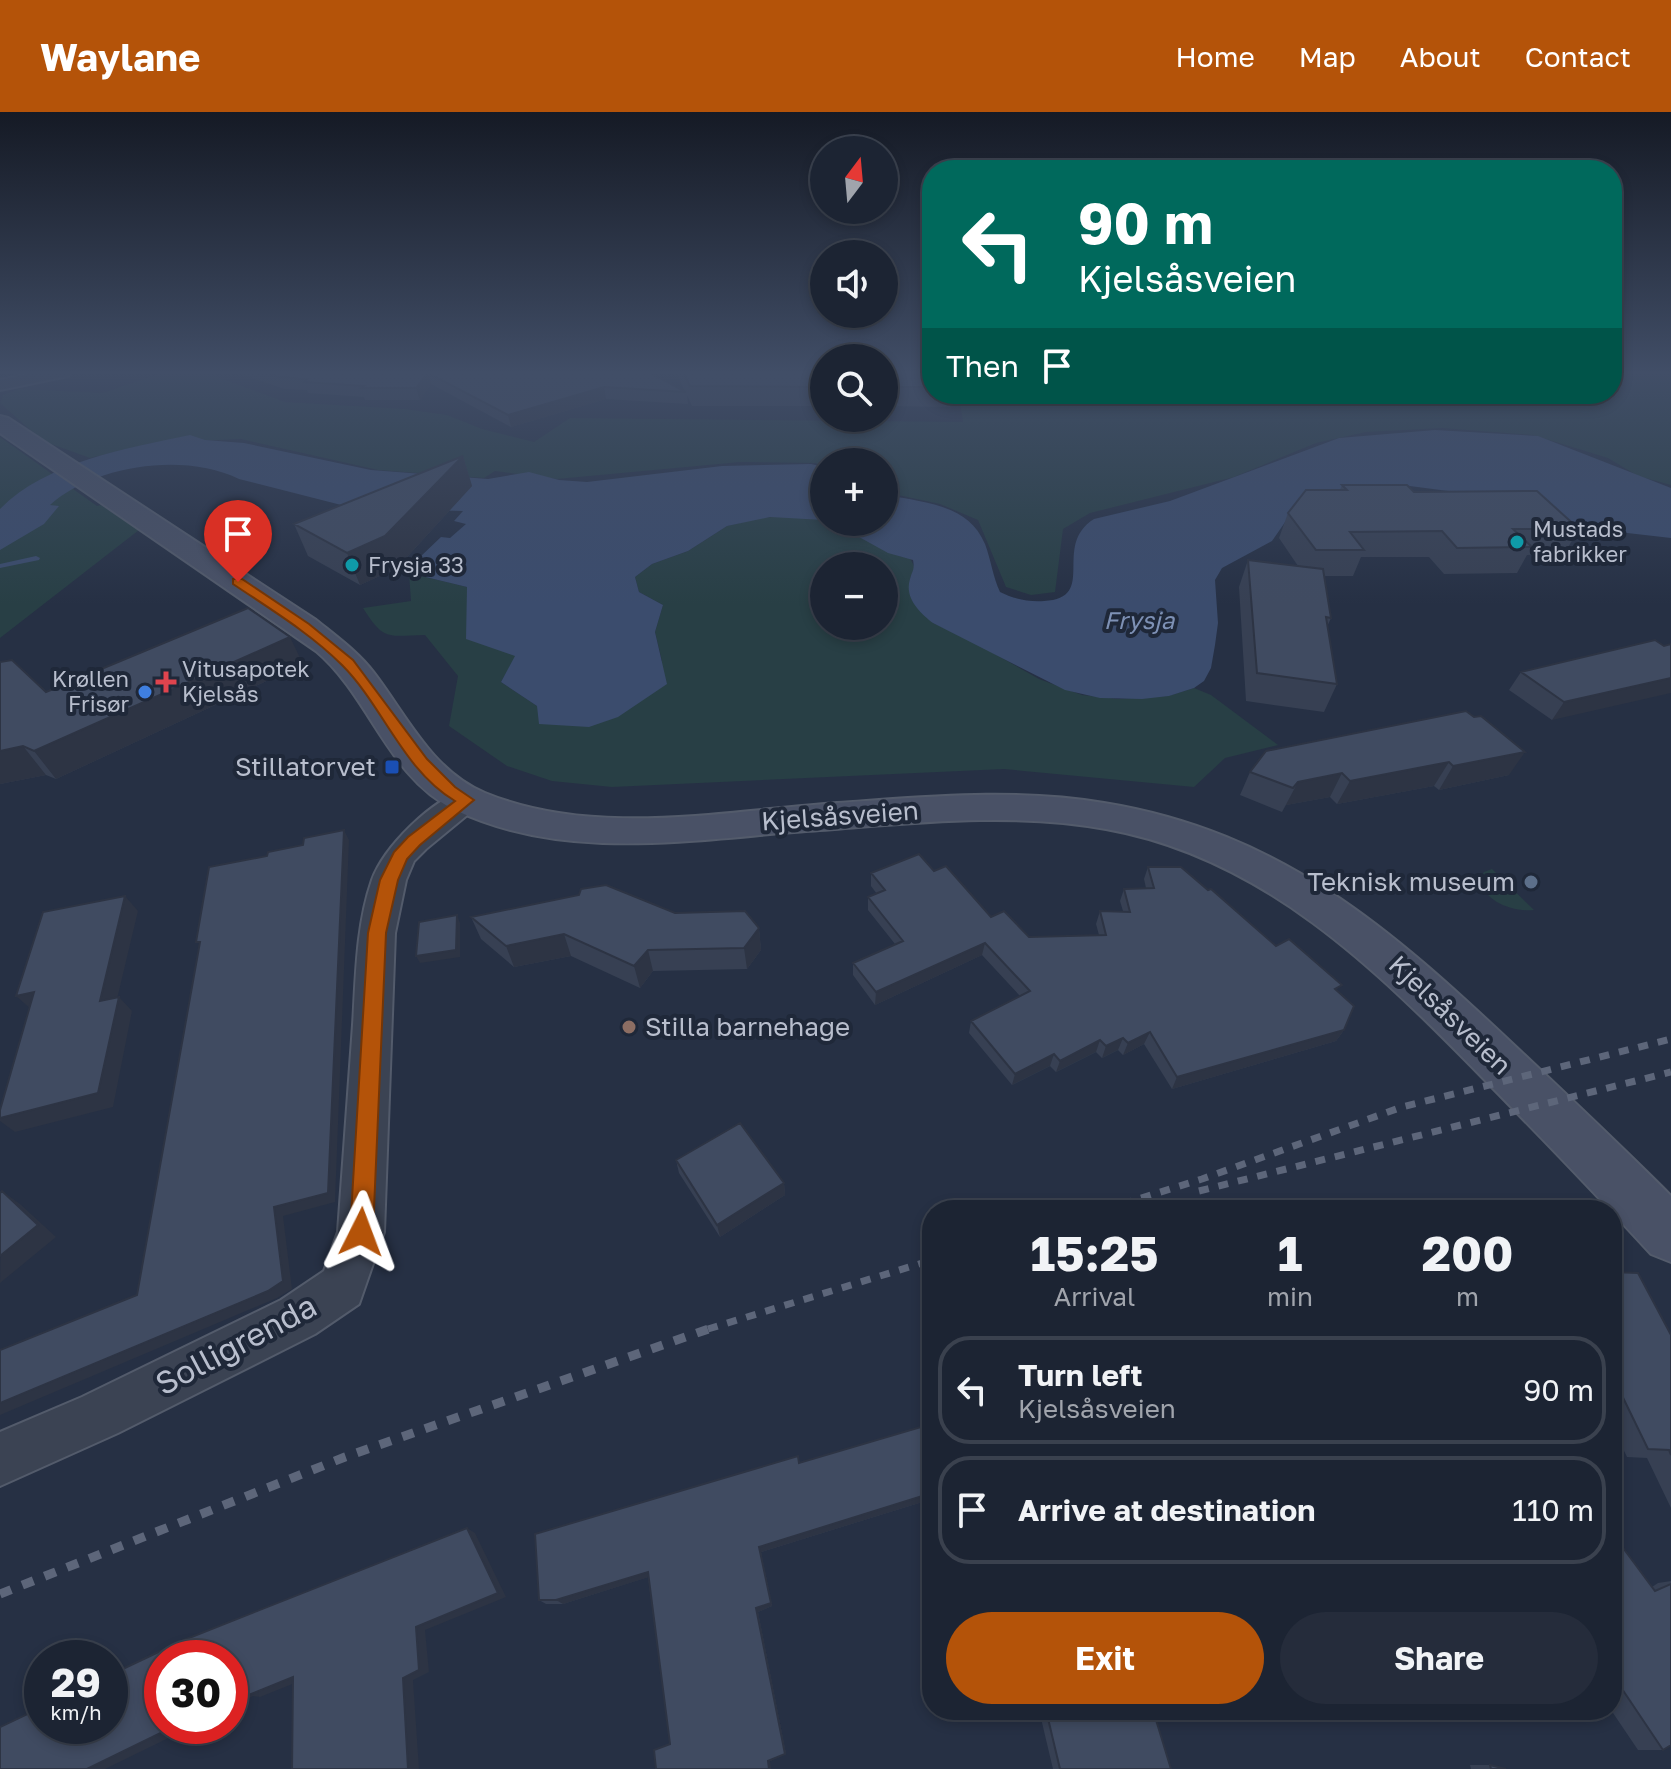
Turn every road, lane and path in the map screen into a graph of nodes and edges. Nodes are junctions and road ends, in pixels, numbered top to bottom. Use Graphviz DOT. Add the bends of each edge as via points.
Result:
graph roads {
  1 [pos="40,449"];
  2 [pos="466,800"];
  3 [pos="1671,1235"];
  4 [pos="0,1459"];
  1 -- 2 [label="main road, Kjelsåsveien" via="328,644 348,663 421,763"];
  2 -- 3 [label="main road, Kjelsåsveien" via="531,821 610,829 992,809 1106,816 1194,837 1271,871 1359,931 1443,1006"];
  2 -- 4 [label="street, Solligrenda" via="414,841 389,880 377,933 361,1232 342,1287 298,1317"];
}
